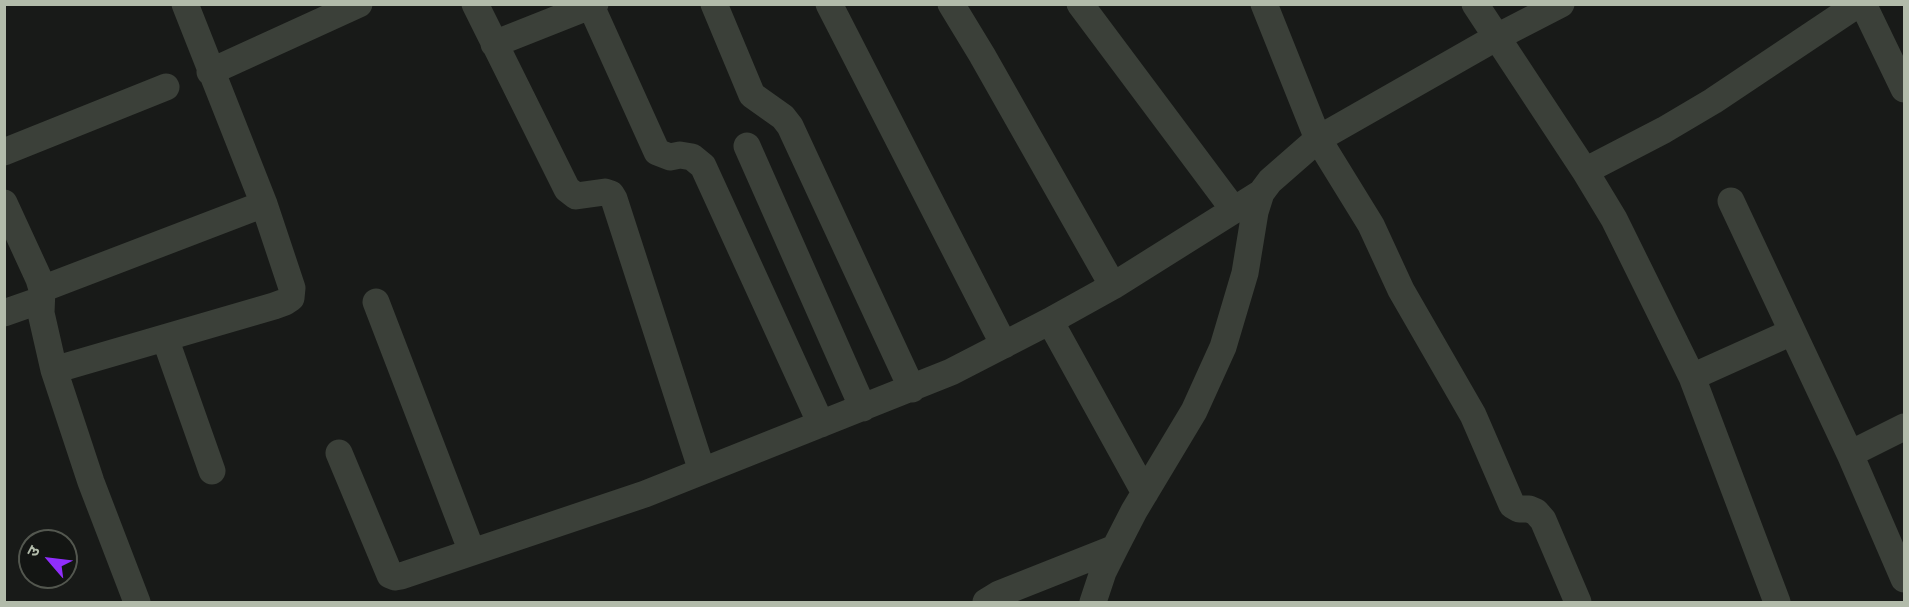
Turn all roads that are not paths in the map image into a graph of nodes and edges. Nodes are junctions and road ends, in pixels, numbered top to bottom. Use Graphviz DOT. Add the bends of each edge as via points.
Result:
graph roads {
  1 [pos="185,4"];
  2 [pos="359,4"];
  3 [pos="475,4"];
  4 [pos="714,4"];
  5 [pos="829,4"];
  6 [pos="951,4"];
  7 [pos="1080,4"];
  8 [pos="1264,4"];
  9 [pos="1475,4"];
  10 [pos="1561,4"];
  11 [pos="1858,4"];
  12 [pos="1863,4"];
  13 [pos="593,5"];
  14 [pos="1497,37"];
  15 [pos="494,44"];
  16 [pos="210,72"];
  17 [pos="165,87"];
  18 [pos="1905,89"];
  19 [pos="1318,139"];
  20 [pos="747,146"];
  21 [pos="4,152"];
  22 [pos="1585,171"];
  23 [pos="1261,193"];
  24 [pos="1731,201"];
  25 [pos="4,203"];
  26 [pos="264,204"];
  27 [pos="1234,210"];
  28 [pos="1113,286"];
  29 [pos="42,294"];
  30 [pos="376,302"];
  31 [pos="4,313"];
  32 [pos="1050,321"];
  33 [pos="1792,332"];
  34 [pos="165,338"];
  35 [pos="1004,345"];
  36 [pos="54,370"];
  37 [pos="1692,377"];
  38 [pos="912,388"];
  39 [pos="863,408"];
  40 [pos="821,424"];
  41 [pos="1905,427"];
  42 [pos="339,453"];
  43 [pos="1850,454"];
  44 [pos="212,471"];
  45 [pos="702,471"];
  46 [pos="1145,493"];
  47 [pos="1115,548"];
  48 [pos="472,552"];
  49 [pos="1905,579"];
  50 [pos="137,603"];
  51 [pos="986,603"];
  52 [pos="1092,603"];
  53 [pos="1578,603"];
  54 [pos="1777,603"];
  1 -- 16 [label="street"];
  2 -- 16 [label="street"];
  3 -- 15 [label="street"];
  4 -- 38 [label="street" via="752,95 790,126"];
  5 -- 35 [label="street"];
  6 -- 28 [label="street"];
  7 -- 27 [label="street"];
  8 -- 19 [label="street"];
  9 -- 14 [label="street"];
  10 -- 14 [label="street"];
  11 -- 22 [label="street" via="1713,101"];
  12 -- 18 [label="street"];
  13 -- 15 [label="street"];
  13 -- 40 [label="street" via="657,152 670,157 692,157 703,166"];
  14 -- 19 [label="street"];
  14 -- 22 [label="street"];
  15 -- 45 [label="street" via="567,189 576,196 605,192 614,199"];
  16 -- 26 [label="street"];
  17 -- 21 [label="street"];
  19 -- 23 [label="street"];
  19 -- 53 [label="street" via="1371,225 1401,290 1473,415 1512,505 1536,512 1544,520"];
  20 -- 39 [label="street"];
  22 -- 37 [label="street" via="1614,219"];
  23 -- 27 [label="street"];
  23 -- 46 [label="street" via="1245,273 1223,347 1194,411"];
  24 -- 33 [label="street"];
  25 -- 29 [label="street"];
  26 -- 29 [label="street"];
  26 -- 34 [label="street" via="292,288 291,298"];
  27 -- 28 [label="street"];
  28 -- 32 [label="street"];
  29 -- 31 [label="street"];
  29 -- 36 [label="street" via="43,323"];
  30 -- 48 [label="street"];
  32 -- 35 [label="street"];
  32 -- 46 [label="street"];
  33 -- 37 [label="street"];
  33 -- 43 [label="street"];
  34 -- 36 [label="street"];
  34 -- 44 [label="street"];
  35 -- 38 [label="street"];
  36 -- 50 [label="street"];
  37 -- 54 [label="street"];
  38 -- 39 [label="street"];
  39 -- 40 [label="street"];
  40 -- 45 [label="street"];
  41 -- 43 [label="street"];
  42 -- 48 [label="street" via="390,575 401,576"];
  43 -- 49 [label="street"];
  45 -- 48 [label="street"];
  46 -- 47 [label="street"];
  47 -- 51 [label="street" via="999,594"];
  47 -- 52 [label="street"];
}
